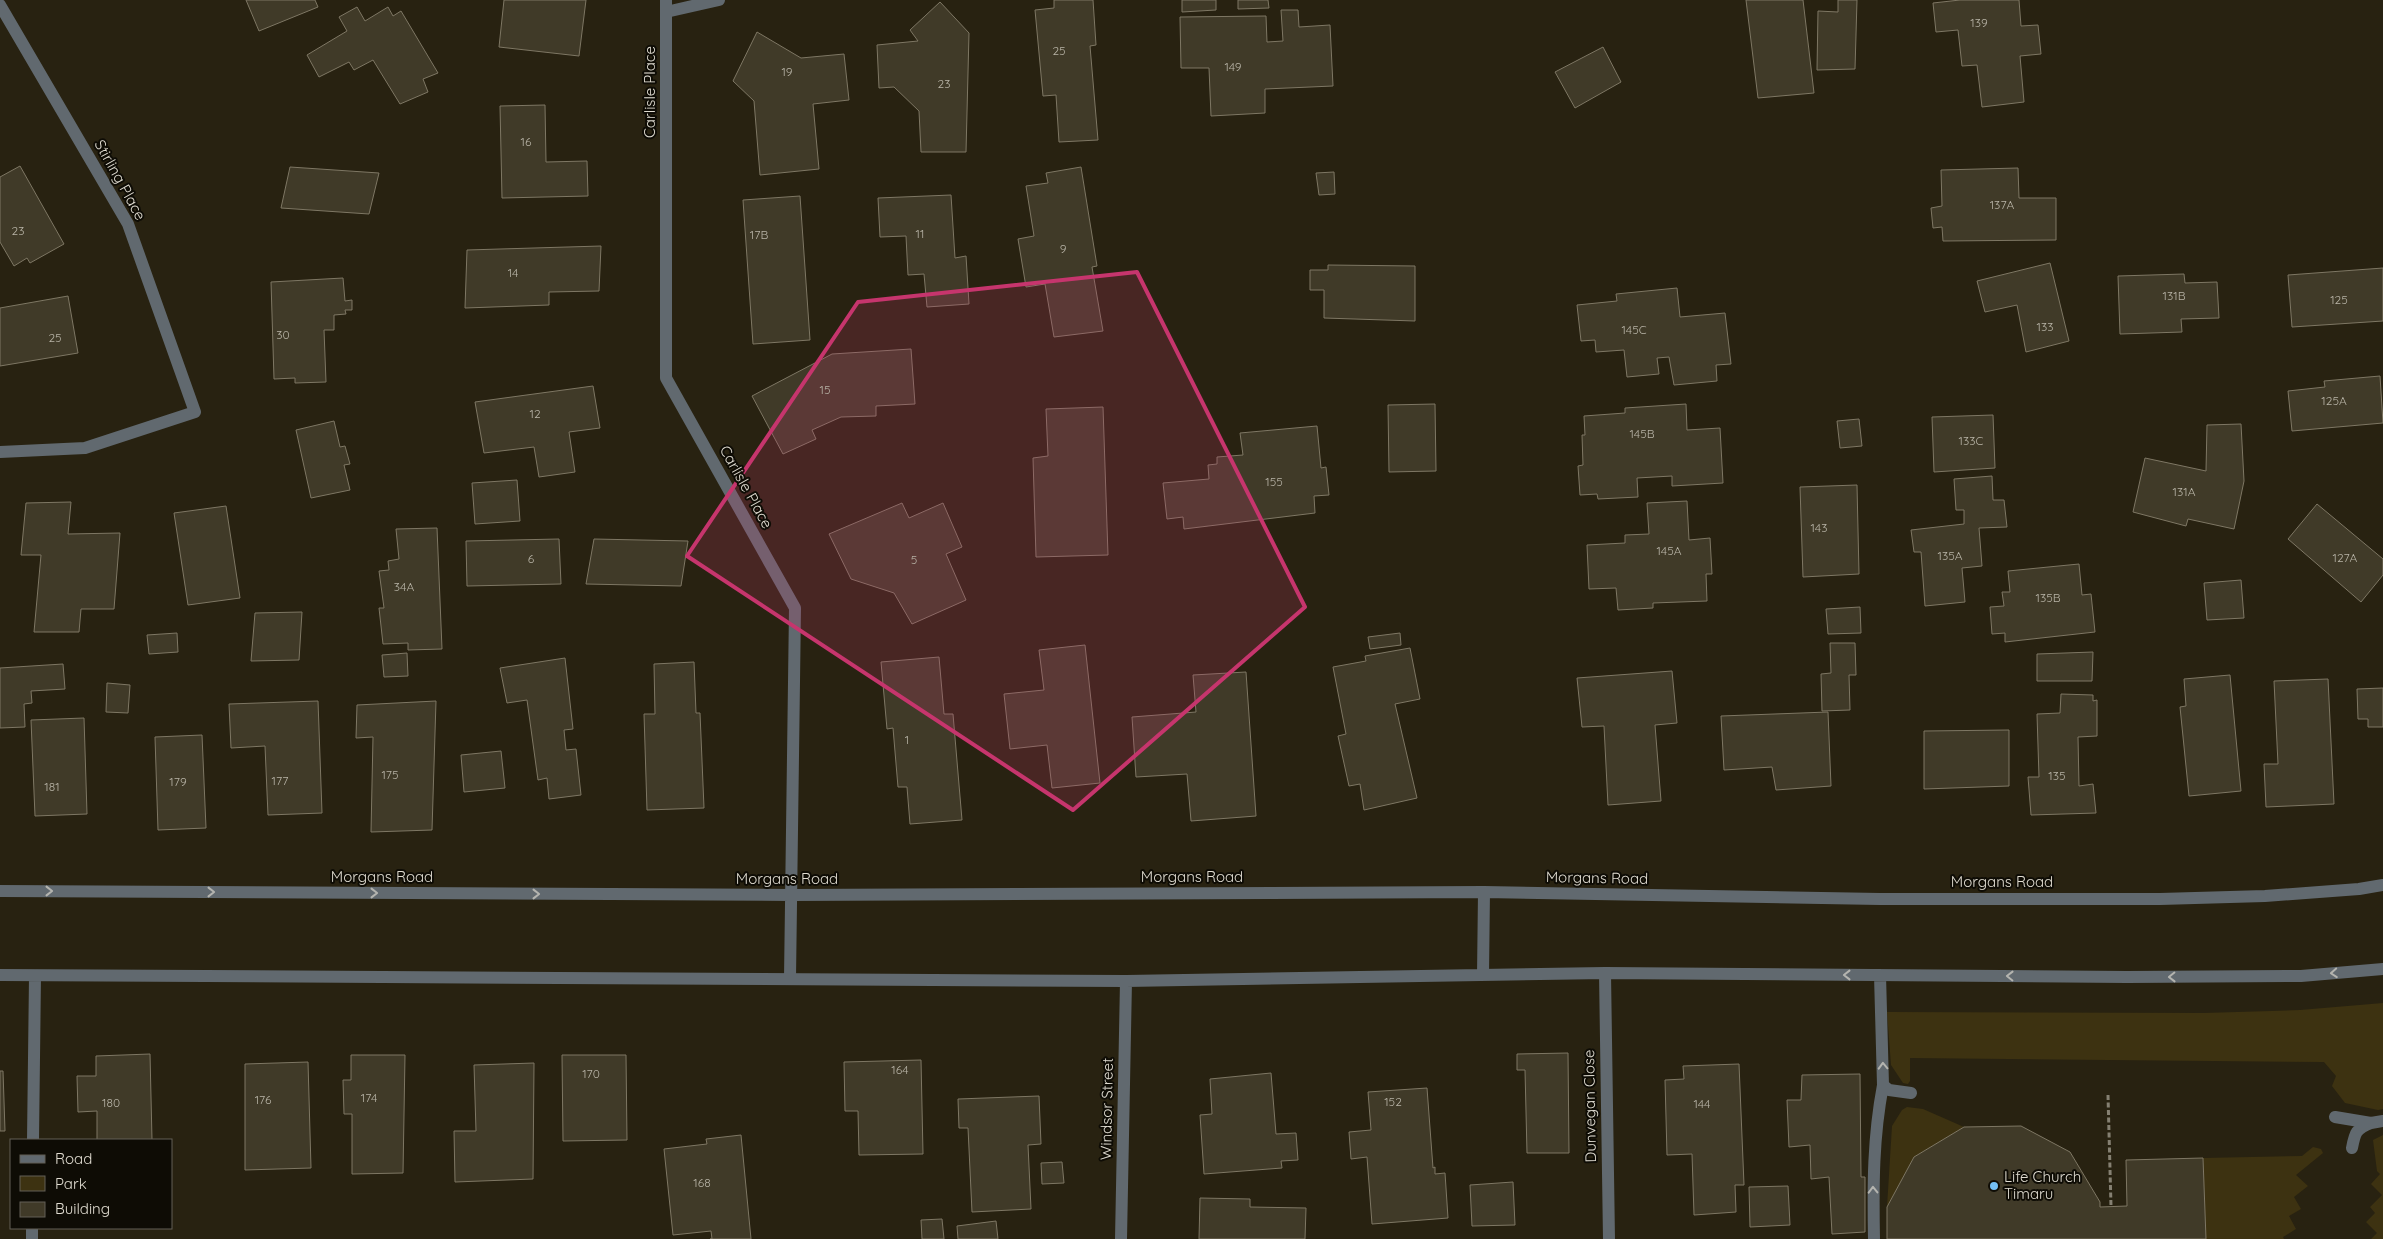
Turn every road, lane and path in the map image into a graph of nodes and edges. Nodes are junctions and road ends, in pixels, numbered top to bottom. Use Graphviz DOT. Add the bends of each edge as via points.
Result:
graph roads {
  1 [pos="719,0"];
  2 [pos="0,5"];
  3 [pos="666,6"];
  4 [pos="0,452"];
  5 [pos="2383,885"];
  6 [pos="0,891"];
  7 [pos="1484,892"];
  8 [pos="791,896"];
  9 [pos="2383,969"];
  10 [pos="1604,973"];
  11 [pos="0,975"];
  12 [pos="1483,975"];
  13 [pos="1880,975"];
  14 [pos="35,976"];
  15 [pos="790,978"];
  16 [pos="1126,981"];
  17 [pos="1883,1085"];
  18 [pos="1910,1093"];
  19 [pos="2108,1095"];
  20 [pos="2335,1117"];
  21 [pos="2377,1122"];
  22 [pos="33,1139"];
  23 [pos="2352,1148"];
  24 [pos="2111,1206"];
  25 [pos="1121,1239"];
  26 [pos="1608,1239"];
  27 [pos="1874,1239"];
  1 -- 3 [label="street, Carlisle Place"];
  2 -- 4 [label="street, Stirling Place" via="128,224 195,412 84,448"];
  3 -- 8 [label="street, Carlisle Place" via="666,378 795,608"];
  5 -- 7 [label="street, Morgans Road" via="2265,896 2160,899 1880,899"];
  6 -- 8 [label="street, Morgans Road, one-way"];
  7 -- 8 [label="street, Morgans Road"];
  7 -- 12 [label="street"];
  8 -- 15 [label="street, Carlisle Place"];
  9 -- 13 [label="street, one-way" via="2291,976"];
  10 -- 12 [label="street"];
  13 -- 10 [label="street, one-way"];
  10 -- 26 [label="street, Dunvegan Close"];
  11 -- 14 [label="street"];
  12 -- 16 [label="street"];
  17 -- 13 [label="street, one-way"];
  14 -- 15 [label="street"];
  14 -- 22 [label="street"];
  15 -- 16 [label="street"];
  16 -- 25 [label="street, Windsor Street"];
  17 -- 18 [label="street" via="1888,1090"];
  27 -- 17 [label="street, one-way" via="1875,1127"];
  19 -- 24 [label="path"];
  20 -- 21 [label="street"];
  21 -- 23 [label="street" via="2359,1128"];
}
